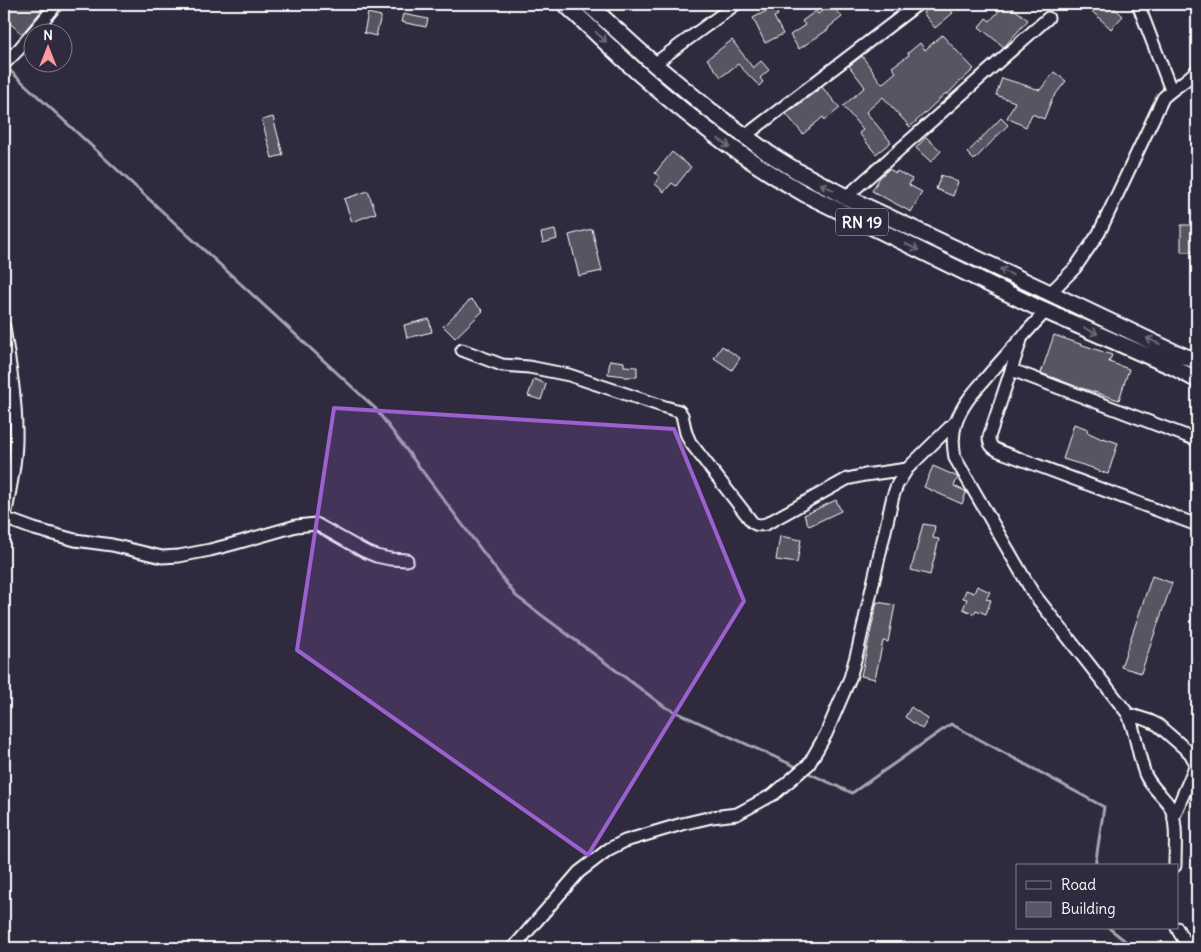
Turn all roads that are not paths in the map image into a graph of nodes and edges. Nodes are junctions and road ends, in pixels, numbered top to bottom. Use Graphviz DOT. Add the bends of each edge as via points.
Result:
graph roads {
  1 [pos="57,4"];
  2 [pos="566,4"];
  3 [pos="736,4"];
  4 [pos="918,4"];
  5 [pos="1138,4"];
  6 [pos="593,5"];
  7 [pos="1048,18"];
  8 [pos="652,63"];
  9 [pos="4,64"];
  10 [pos="1197,70"];
  11 [pos="640,75"];
  12 [pos="666,75"];
  13 [pos="657,89"];
  14 [pos="1171,90"];
  15 [pos="745,136"];
  16 [pos="846,197"];
  17 [pos="1047,292"];
  18 [pos="1065,301"];
  19 [pos="1047,312"];
  20 [pos="4,327"];
  21 [pos="1022,336"];
  22 [pos="462,350"];
  23 [pos="1197,361"];
  24 [pos="1012,370"];
  25 [pos="1197,380"];
  26 [pos="956,421"];
  27 [pos="1197,440"];
  28 [pos="907,469"];
  29 [pos="4,520"];
  30 [pos="1197,525"];
  31 [pos="407,560"];
  32 [pos="1128,714"];
  33 [pos="1174,816"];
  34 [pos="1175,864"];
  35 [pos="1178,930"];
  36 [pos="1197,945"];
  37 [pos="513,948"];
  1 -- 9 [label="street"];
  2 -- 11 [label="main road, RN 19, one-way"];
  3 -- 8 [label="street"];
  4 -- 15 [label="street"];
  5 -- 14 [label="street"];
  6 -- 8 [label="main road, RN 19"];
  7 -- 16 [label="street"];
  8 -- 11 [label="main road" via="643,68"];
  8 -- 12 [label="main road, RN 19"];
  10 -- 14 [label="street"];
  11 -- 13 [label="main road, RN 19"];
  12 -- 13 [label="main road" via="665,82"];
  12 -- 15 [label="main road, RN 19"];
  13 -- 19 [label="main road, RN 19, one-way" via="726,144 777,179"];
  14 -- 17 [label="street" via="1158,107 1099,233 1074,268"];
  16 -- 15 [label="main road, RN 19, one-way" via="796,171"];
  17 -- 16 [label="main road, RN 19, one-way"];
  17 -- 18 [label="main road, RN 19"];
  17 -- 19 [label="main road" via="1039,296 1037,304"];
  18 -- 19 [label="main road" via="1063,310"];
  23 -- 18 [label="main road, RN 19, one-way"];
  19 -- 21 [label="street"];
  19 -- 25 [label="main road, RN 19, one-way"];
  20 -- 29 [label="street" via="16,432 14,469"];
  21 -- 24 [label="street"];
  21 -- 26 [label="street" via="965,403"];
  22 -- 28 [label="street" via="502,365 569,375 679,411 690,442 756,525 766,524 847,480"];
  24 -- 27 [label="street"];
  24 -- 30 [label="street" via="989,438 992,447"];
  26 -- 28 [label="street"];
  26 -- 32 [label="street" via="952,443 955,458 1033,593"];
  28 -- 37 [label="street" via="893,496 850,678 809,764 774,794 737,814 682,824 609,849 580,872"];
  29 -- 31 [label="street" via="75,540 162,557 210,550 313,524 376,556"];
  32 -- 33 [label="street" via="1146,776"];
  32 -- 33 [label="street" via="1158,725 1193,758 1195,767"];
  33 -- 34 [label="street"];
  35 -- 36 [label="street" via="1182,939"];
}
